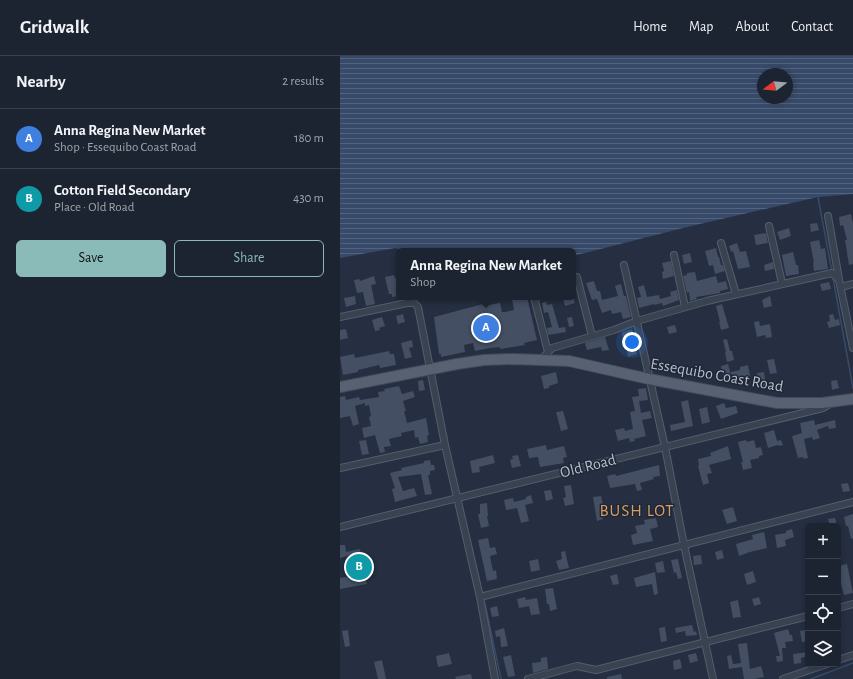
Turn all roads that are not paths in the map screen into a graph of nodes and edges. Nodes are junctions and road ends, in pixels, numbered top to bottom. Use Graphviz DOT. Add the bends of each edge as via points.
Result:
graph roads {
  1 [pos="828,216"];
  2 [pos="769,226"];
  3 [pos="721,243"];
  4 [pos="674,255"];
  5 [pos="624,265"];
  6 [pos="577,277"];
  7 [pos="839,280"];
  8 [pos="782,283"];
  9 [pos="853,284"];
  10 [pos="841,287"];
  11 [pos="736,294"];
  12 [pos="535,300"];
  13 [pos="686,307"];
  14 [pos="340,317"];
  15 [pos="637,321"];
  16 [pos="592,336"];
  17 [pos="853,348"];
  18 [pos="544,356"];
  19 [pos="430,369"];
  20 [pos="649,379"];
  21 [pos="340,387"];
  22 [pos="853,399"];
  23 [pos="835,401"];
  24 [pos="445,445"];
  25 [pos="665,447"];
  26 [pos="340,468"];
  27 [pos="457,498"];
  28 [pos="853,502"];
  29 [pos="340,527"];
  30 [pos="684,544"];
  31 [pos="480,596"];
  32 [pos="853,604"];
  33 [pos="841,607"];
  34 [pos="805,617"];
  35 [pos="705,641"];
  36 [pos="853,655"];
  37 [pos="841,659"];
  38 [pos="818,667"];
  39 [pos="495,679"];
  40 [pos="528,679"];
  41 [pos="713,679"];
  42 [pos="783,679"];
  1 -- 7 [label="street"];
  2 -- 8 [label="street"];
  3 -- 11 [label="street"];
  4 -- 13 [label="street"];
  5 -- 15 [label="street"];
  6 -- 16 [label="street"];
  7 -- 8 [label="street" via="832,272"];
  7 -- 10 [label="street"];
  8 -- 11 [label="street"];
  9 -- 10 [label="street"];
  10 -- 17 [label="street"];
  11 -- 13 [label="street"];
  12 -- 18 [label="street"];
  13 -- 15 [label="street"];
  14 -- 19 [label="street" via="414,303 418,307 422,323"];
  15 -- 16 [label="street"];
  15 -- 20 [label="street"];
  16 -- 18 [label="street" via="552,348"];
  18 -- 19 [label="main road, Essequibo Coast Road" via="484,360"];
  18 -- 20 [label="main road, Essequibo Coast Road"];
  19 -- 21 [label="main road, Essequibo Coast Road"];
  19 -- 24 [label="street"];
  20 -- 23 [label="main road, Essequibo Coast Road" via="777,403 810,404"];
  20 -- 25 [label="street"];
  22 -- 23 [label="main road, Essequibo Coast Road"];
  23 -- 25 [label="street, Old Road" via="823,408"];
  24 -- 26 [label="street"];
  24 -- 27 [label="street"];
  25 -- 27 [label="street, Old Road"];
  25 -- 30 [label="street"];
  27 -- 29 [label="street, Old Road"];
  27 -- 31 [label="street"];
  28 -- 30 [label="street"];
  30 -- 31 [label="street"];
  30 -- 35 [label="street"];
  31 -- 39 [label="street"];
  32 -- 33 [label="street"];
  34 -- 35 [label="street"];
  35 -- 40 [label="street" via="596,670 577,666"];
  35 -- 41 [label="street"];
  36 -- 37 [label="street"];
  38 -- 42 [label="street"];
}
